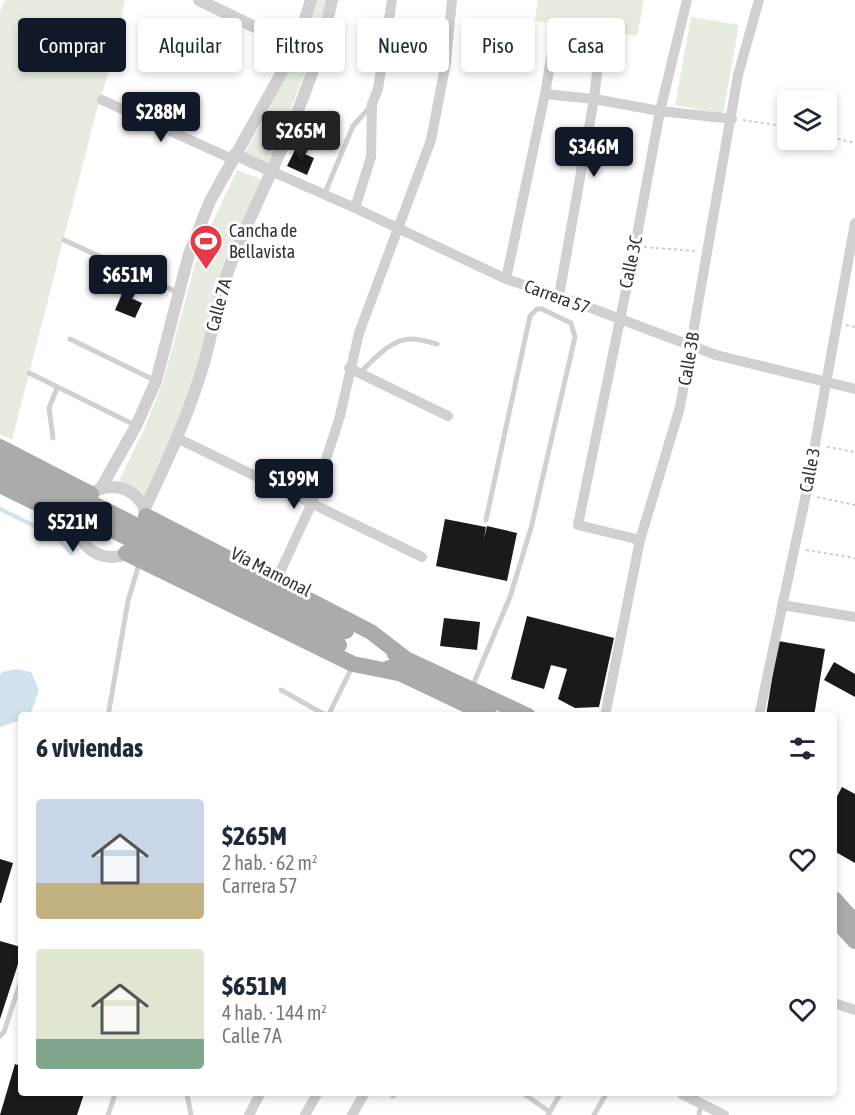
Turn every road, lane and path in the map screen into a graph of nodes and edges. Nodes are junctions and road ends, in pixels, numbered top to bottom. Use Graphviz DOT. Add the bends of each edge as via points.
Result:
graph roads {
  1 [pos="199,0"];
  2 [pos="311,0"];
  3 [pos="332,0"];
  4 [pos="392,0"];
  5 [pos="452,0"];
  6 [pos="687,0"];
  7 [pos="757,0"];
  8 [pos="305,18"];
  9 [pos="254,27"];
  10 [pos="282,72"];
  11 [pos="549,72"];
  12 [pos="597,72"];
  13 [pos="545,94"];
  14 [pos="594,99"];
  15 [pos="102,100"];
  16 [pos="372,104"];
  17 [pos="660,111"];
  18 [pos="732,119"];
  19 [pos="777,125"];
  20 [pos="837,139"];
  21 [pos="855,143"];
  22 [pos="234,157"];
  23 [pos="271,171"];
  24 [pos="324,195"];
  25 [pos="355,208"];
  26 [pos="855,223"];
  27 [pos="399,228"];
  28 [pos="64,240"];
  29 [pos="635,246"];
  30 [pos="707,252"];
  31 [pos="506,279"];
  32 [pos="179,293"];
  33 [pos="559,296"];
  34 [pos="620,320"];
  35 [pos="70,339"];
  36 [pos="437,344"];
  37 [pos="692,347"];
  38 [pos="349,368"];
  39 [pos="29,373"];
  40 [pos="360,374"];
  41 [pos="156,381"];
  42 [pos="826,383"];
  43 [pos="57,388"];
  44 [pos="855,389"];
  45 [pos="448,416"];
  46 [pos="136,426"];
  47 [pos="53,438"];
  48 [pos="177,438"];
  49 [pos="815,444"];
  50 [pos="0,447"];
  51 [pos="855,452"];
  52 [pos="0,457"];
  53 [pos="0,473"];
  54 [pos="0,485"];
  55 [pos="96,491"];
  56 [pos="806,494"];
  57 [pos="312,503"];
  58 [pos="855,505"];
  59 [pos="145,513"];
  60 [pos="486,520"];
  61 [pos="77,523"];
  62 [pos="640,540"];
  63 [pos="794,548"];
  64 [pos="133,556"];
  65 [pos="422,557"];
  66 [pos="855,558"];
  67 [pos="274,583"];
  68 [pos="782,605"];
  69 [pos="855,617"];
  70 [pos="343,638"];
  71 [pos="353,664"];
  72 [pos="402,666"];
  73 [pos="471,688"];
  74 [pos="281,690"];
  75 [pos="109,712"];
  76 [pos="320,712"];
  77 [pos="329,712"];
  78 [pos="483,712"];
  79 [pos="520,712"];
  80 [pos="606,712"];
  81 [pos="760,712"];
  82 [pos="837,902"];
  83 [pos="837,921"];
  84 [pos="855,922"];
  85 [pos="855,941"];
  86 [pos="18,989"];
  87 [pos="837,1004"];
  88 [pos="855,1010"];
  89 [pos="0,1036"];
  90 [pos="113,1096"];
  91 [pos="187,1096"];
  92 [pos="259,1096"];
  93 [pos="316,1096"];
  94 [pos="363,1096"];
  95 [pos="527,1096"];
  96 [pos="559,1096"];
  97 [pos="605,1096"];
  98 [pos="684,1096"];
  99 [pos="700,1109"];
  100 [pos="549,1113"];
  101 [pos="108,1115"];
  102 [pos="191,1115"];
  103 [pos="249,1115"];
  104 [pos="305,1115"];
  105 [pos="352,1115"];
  106 [pos="594,1115"];
  107 [pos="724,1115"];
  1 -- 9 [label="street"];
  2 -- 8 [label="street"];
  3 -- 23 [label="street, Calle 7A" via="313,76"];
  4 -- 16 [label="street"];
  5 -- 27 [label="street" via="446,62 431,140"];
  6 -- 17 [label="street, Calle 3C"];
  7 -- 18 [label="street, Calle 3B" via="738,75"];
  10 -- 22 [label="street"];
  11 -- 13 [label="street"];
  12 -- 14 [label="street"];
  13 -- 14 [label="street"];
  13 -- 31 [label="street"];
  14 -- 17 [label="street"];
  14 -- 33 [label="street"];
  15 -- 22 [label="street"];
  16 -- 24 [label="lane" via="353,126"];
  16 -- 25 [label="street" via="370,157"];
  17 -- 18 [label="street"];
  17 -- 29 [label="street, Calle 3C"];
  18 -- 19 [label="path"];
  18 -- 30 [label="street, Calle 3B"];
  20 -- 21 [label="path"];
  22 -- 23 [label="street"];
  22 -- 32 [label="street" via="210,201"];
  23 -- 24 [label="street, Carrera 57"];
  23 -- 48 [label="street, Calle 7A" via="230,267"];
  24 -- 25 [label="street, Carrera 57"];
  25 -- 27 [label="street, Carrera 57"];
  26 -- 42 [label="street, Calle 3"];
  27 -- 31 [label="street, Carrera 57"];
  27 -- 38 [label="street" via="369,301"];
  28 -- 32 [label="lane"];
  29 -- 30 [label="path"];
  29 -- 34 [label="street, Calle 3C"];
  30 -- 37 [label="street, Calle 3B"];
  31 -- 33 [label="street, Carrera 57"];
  32 -- 41 [label="street"];
  33 -- 34 [label="street, Carrera 57"];
  34 -- 37 [label="street, Carrera 57"];
  34 -- 62 [label="street, Calle 3C" via="578,525"];
  35 -- 41 [label="lane"];
  36 -- 40 [label="lane" via="410,338 397,343 379,353"];
  37 -- 42 [label="street, Carrera 57"];
  37 -- 62 [label="street, Calle 3B" via="680,407"];
  38 -- 40 [label="street"];
  38 -- 57 [label="street" via="337,426"];
  39 -- 43 [label="lane"];
  40 -- 45 [label="street"];
  41 -- 46 [label="street"];
  42 -- 44 [label="street, Carrera 57"];
  42 -- 49 [label="street, Calle 3"];
  43 -- 46 [label="lane"];
  43 -- 47 [label="lane" via="49,408"];
  46 -- 55 [label="street"];
  48 -- 57 [label="street"];
  48 -- 59 [label="street, Calle 7A"];
  49 -- 51 [label="path"];
  49 -- 56 [label="street, Calle 3"];
  50 -- 55 [label="main road"];
  52 -- 70 [label="main road, Vía Mamonal, bridge"];
  53 -- 70 [label="main road, Vía Mamonal, bridge"];
  54 -- 61 [label="main road"];
  55 -- 59 [label="street" via="122,488 139,500"];
  55 -- 61 [label="street" via="83,502"];
  56 -- 58 [label="path"];
  56 -- 63 [label="street, Calle 3"];
  57 -- 65 [label="street"];
  57 -- 67 [label="street"];
  59 -- 64 [label="street" via="146,525"];
  59 -- 67 [label="main road"];
  60 -- 73 [label="lane" via="530,316 542,309 571,323 575,337 525,548 510,597"];
  61 -- 64 [label="street" via="89,548 107,556"];
  62 -- 80 [label="street, Calle 3B"];
  63 -- 66 [label="path"];
  63 -- 68 [label="street, Calle 3"];
  64 -- 71 [label="main road"];
  64 -- 75 [label="lane"];
  67 -- 72 [label="main road" via="371,632"];
  68 -- 69 [label="street"];
  68 -- 81 [label="street, Calle 3"];
  70 -- 72 [label="main road, Vía Mamonal"];
  71 -- 72 [label="main road"];
  71 -- 77 [label="lane"];
  72 -- 73 [label="main road, Vía Mamonal"];
  72 -- 78 [label="main road, Vía Mamonal"];
  73 -- 79 [label="main road, Vía Mamonal"];
  74 -- 76 [label="lane"];
  82 -- 84 [label="main road"];
  83 -- 85 [label="main road"];
  86 -- 89 [label="lane"];
  87 -- 88 [label="street"];
  90 -- 101 [label="lane"];
  91 -- 102 [label="lane"];
  92 -- 103 [label="street"];
  93 -- 104 [label="street"];
  94 -- 105 [label="street"];
  95 -- 100 [label="lane"];
  96 -- 100 [label="lane"];
  97 -- 106 [label="lane"];
  98 -- 99 [label="street"];
  99 -- 107 [label="street"];
}
